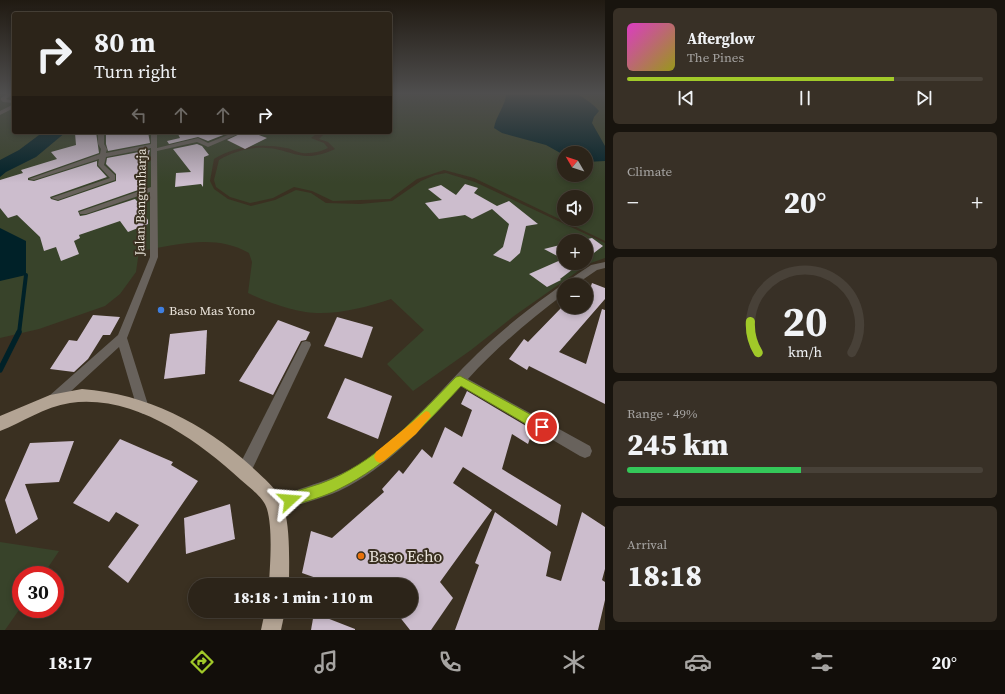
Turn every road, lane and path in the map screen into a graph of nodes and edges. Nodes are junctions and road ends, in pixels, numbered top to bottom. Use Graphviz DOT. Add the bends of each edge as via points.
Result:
graph roads {
  1 [pos="101,134"];
  2 [pos="154,134"];
  3 [pos="233,134"];
  4 [pos="155,147"];
  5 [pos="104,155"];
  6 [pos="32,179"];
  7 [pos="155,188"];
  8 [pos="54,198"];
  9 [pos="83,212"];
  10 [pos="605,265"];
  11 [pos="579,278"];
  12 [pos="557,294"];
  13 [pos="122,338"];
  14 [pos="306,345"];
  15 [pos="460,380"];
  16 [pos="53,400"];
  17 [pos="143,408"];
  18 [pos="0,424"];
  19 [pos="585,451"];
  20 [pos="244,471"];
  21 [pos="275,505"];
  22 [pos="279,578"];
  23 [pos="274,618"];
  24 [pos="271,630"];
  1 -- 5 [label="street"];
  2 -- 4 [label="street, Jalan Bangunharja"];
  3 -- 4 [label="street" via="208,145 198,140"];
  4 -- 5 [label="street"];
  4 -- 7 [label="street, Jalan Bangunharja"];
  5 -- 6 [label="street"];
  5 -- 8 [label="street" via="101,165 113,179"];
  7 -- 9 [label="street"];
  7 -- 13 [label="street, Jalan Bangunharja" via="154,257"];
  10 -- 11 [label="street" via="594,268"];
  12 -- 15 [label="street" via="521,321"];
  13 -- 16 [label="street"];
  13 -- 17 [label="street"];
  14 -- 20 [label="street"];
  15 -- 19 [label="street"];
  15 -- 21 [label="street" via="412,430 372,464 335,485"];
  16 -- 17 [label="highway" via="82,396 107,398"];
  16 -- 18 [label="highway"];
  17 -- 20 [label="highway" via="191,430 231,458"];
  20 -- 21 [label="highway" via="262,487"];
  21 -- 22 [label="highway" via="281,556"];
  23 -- 24 [label="highway"];
}
